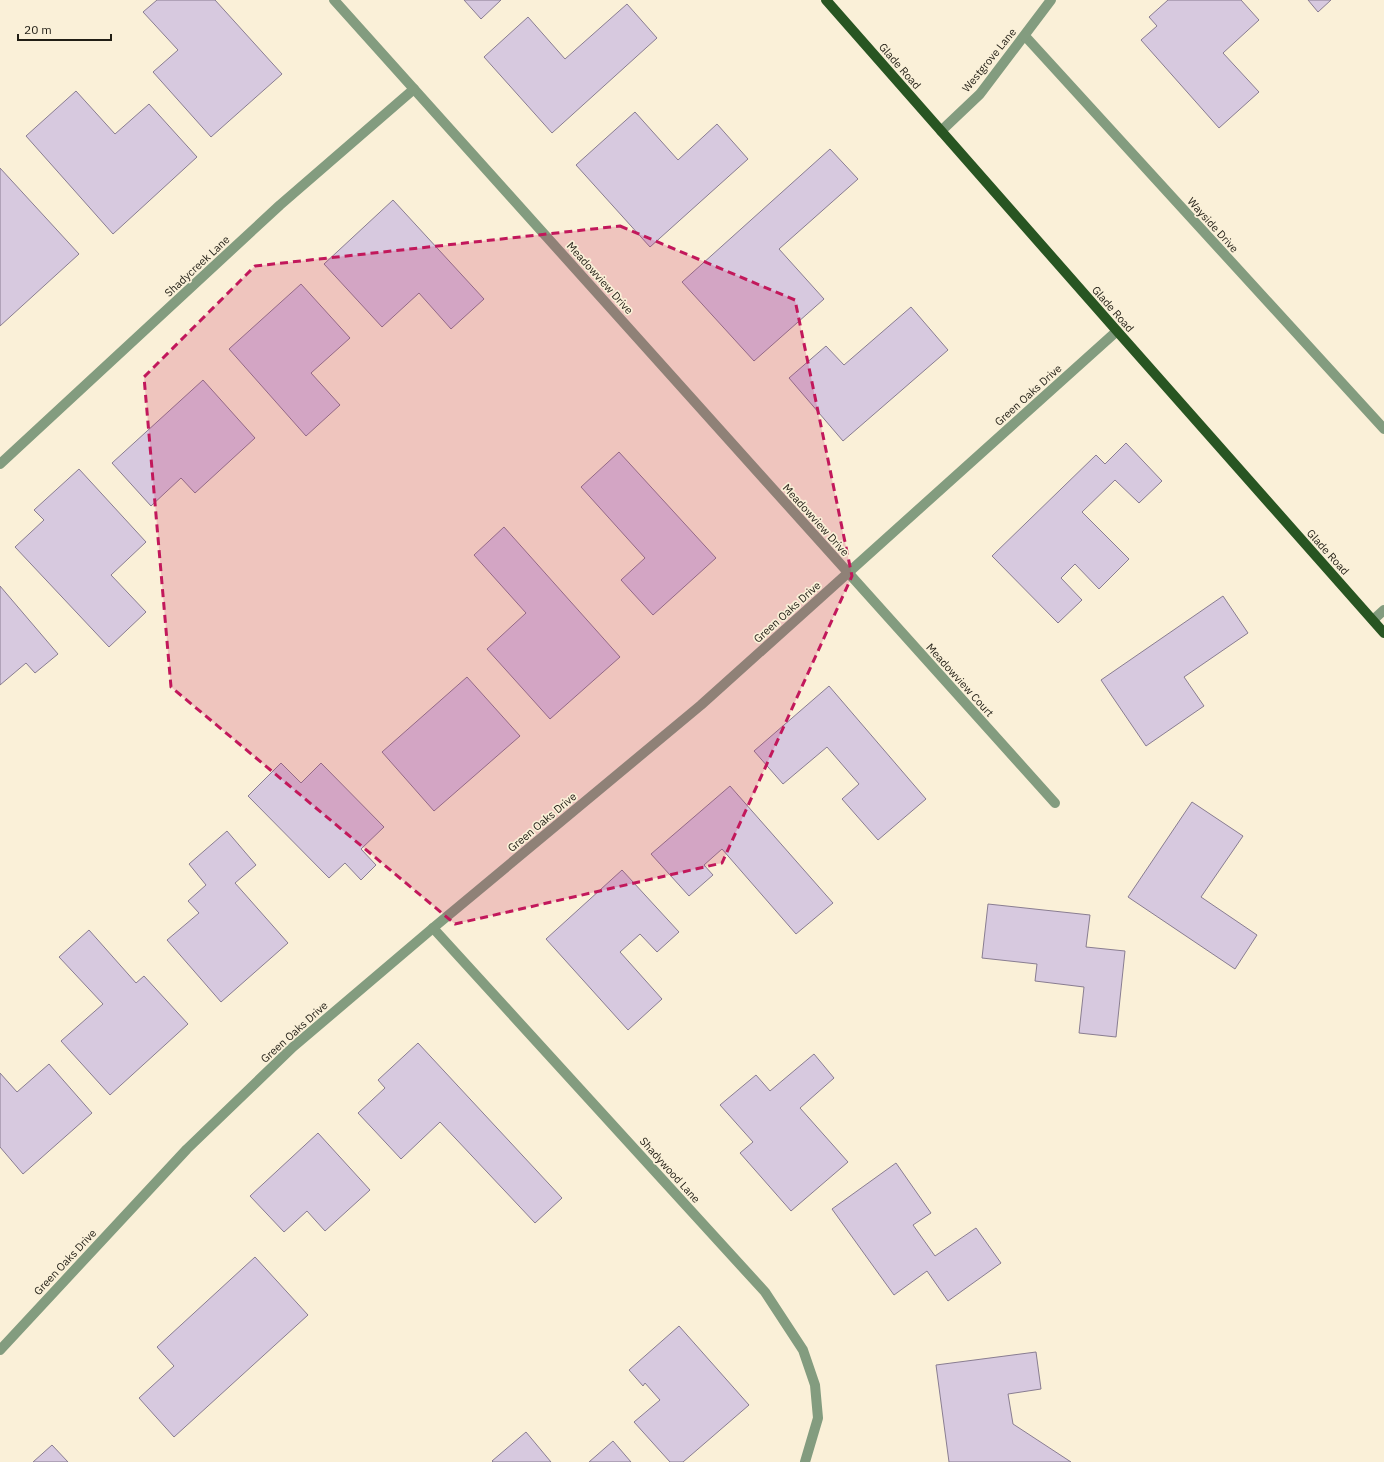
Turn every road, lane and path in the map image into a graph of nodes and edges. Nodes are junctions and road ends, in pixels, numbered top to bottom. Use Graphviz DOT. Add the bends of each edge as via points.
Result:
graph roads {
  1 [pos="334,0"];
  2 [pos="826,0"];
  3 [pos="1051,0"];
  4 [pos="1025,36"];
  5 [pos="414,89"];
  6 [pos="941,131"];
  7 [pos="1117,331"];
  8 [pos="1384,429"];
  9 [pos="0,464"];
  10 [pos="848,573"];
  11 [pos="1384,610"];
  12 [pos="1373,620"];
  13 [pos="1384,633"];
  14 [pos="1055,803"];
  15 [pos="432,928"];
  16 [pos="0,1350"];
  17 [pos="805,1462"];
  1 -- 5 [label="street, Meadowview Drive"];
  2 -- 6 [label="main road, Glade Road"];
  3 -- 4 [label="street, Westgrove Lane"];
  4 -- 6 [label="street, Westgrove Lane" via="980,94"];
  4 -- 8 [label="street, Wayside Drive"];
  5 -- 9 [label="street, Shadycreek Lane" via="280,205"];
  5 -- 10 [label="street, Meadowview Drive"];
  6 -- 7 [label="main road, Glade Road"];
  7 -- 10 [label="street, Green Oaks Drive"];
  7 -- 12 [label="main road, Glade Road"];
  10 -- 14 [label="street, Meadowview Court"];
  10 -- 15 [label="street, Green Oaks Drive" via="701,705"];
  11 -- 12 [label="street"];
  12 -- 13 [label="main road, Glade Road"];
  15 -- 16 [label="street, Green Oaks Drive" via="293,1047 187,1149"];
  15 -- 17 [label="street, Shadywood Lane" via="765,1292 803,1350 815,1385 818,1418"];
}
